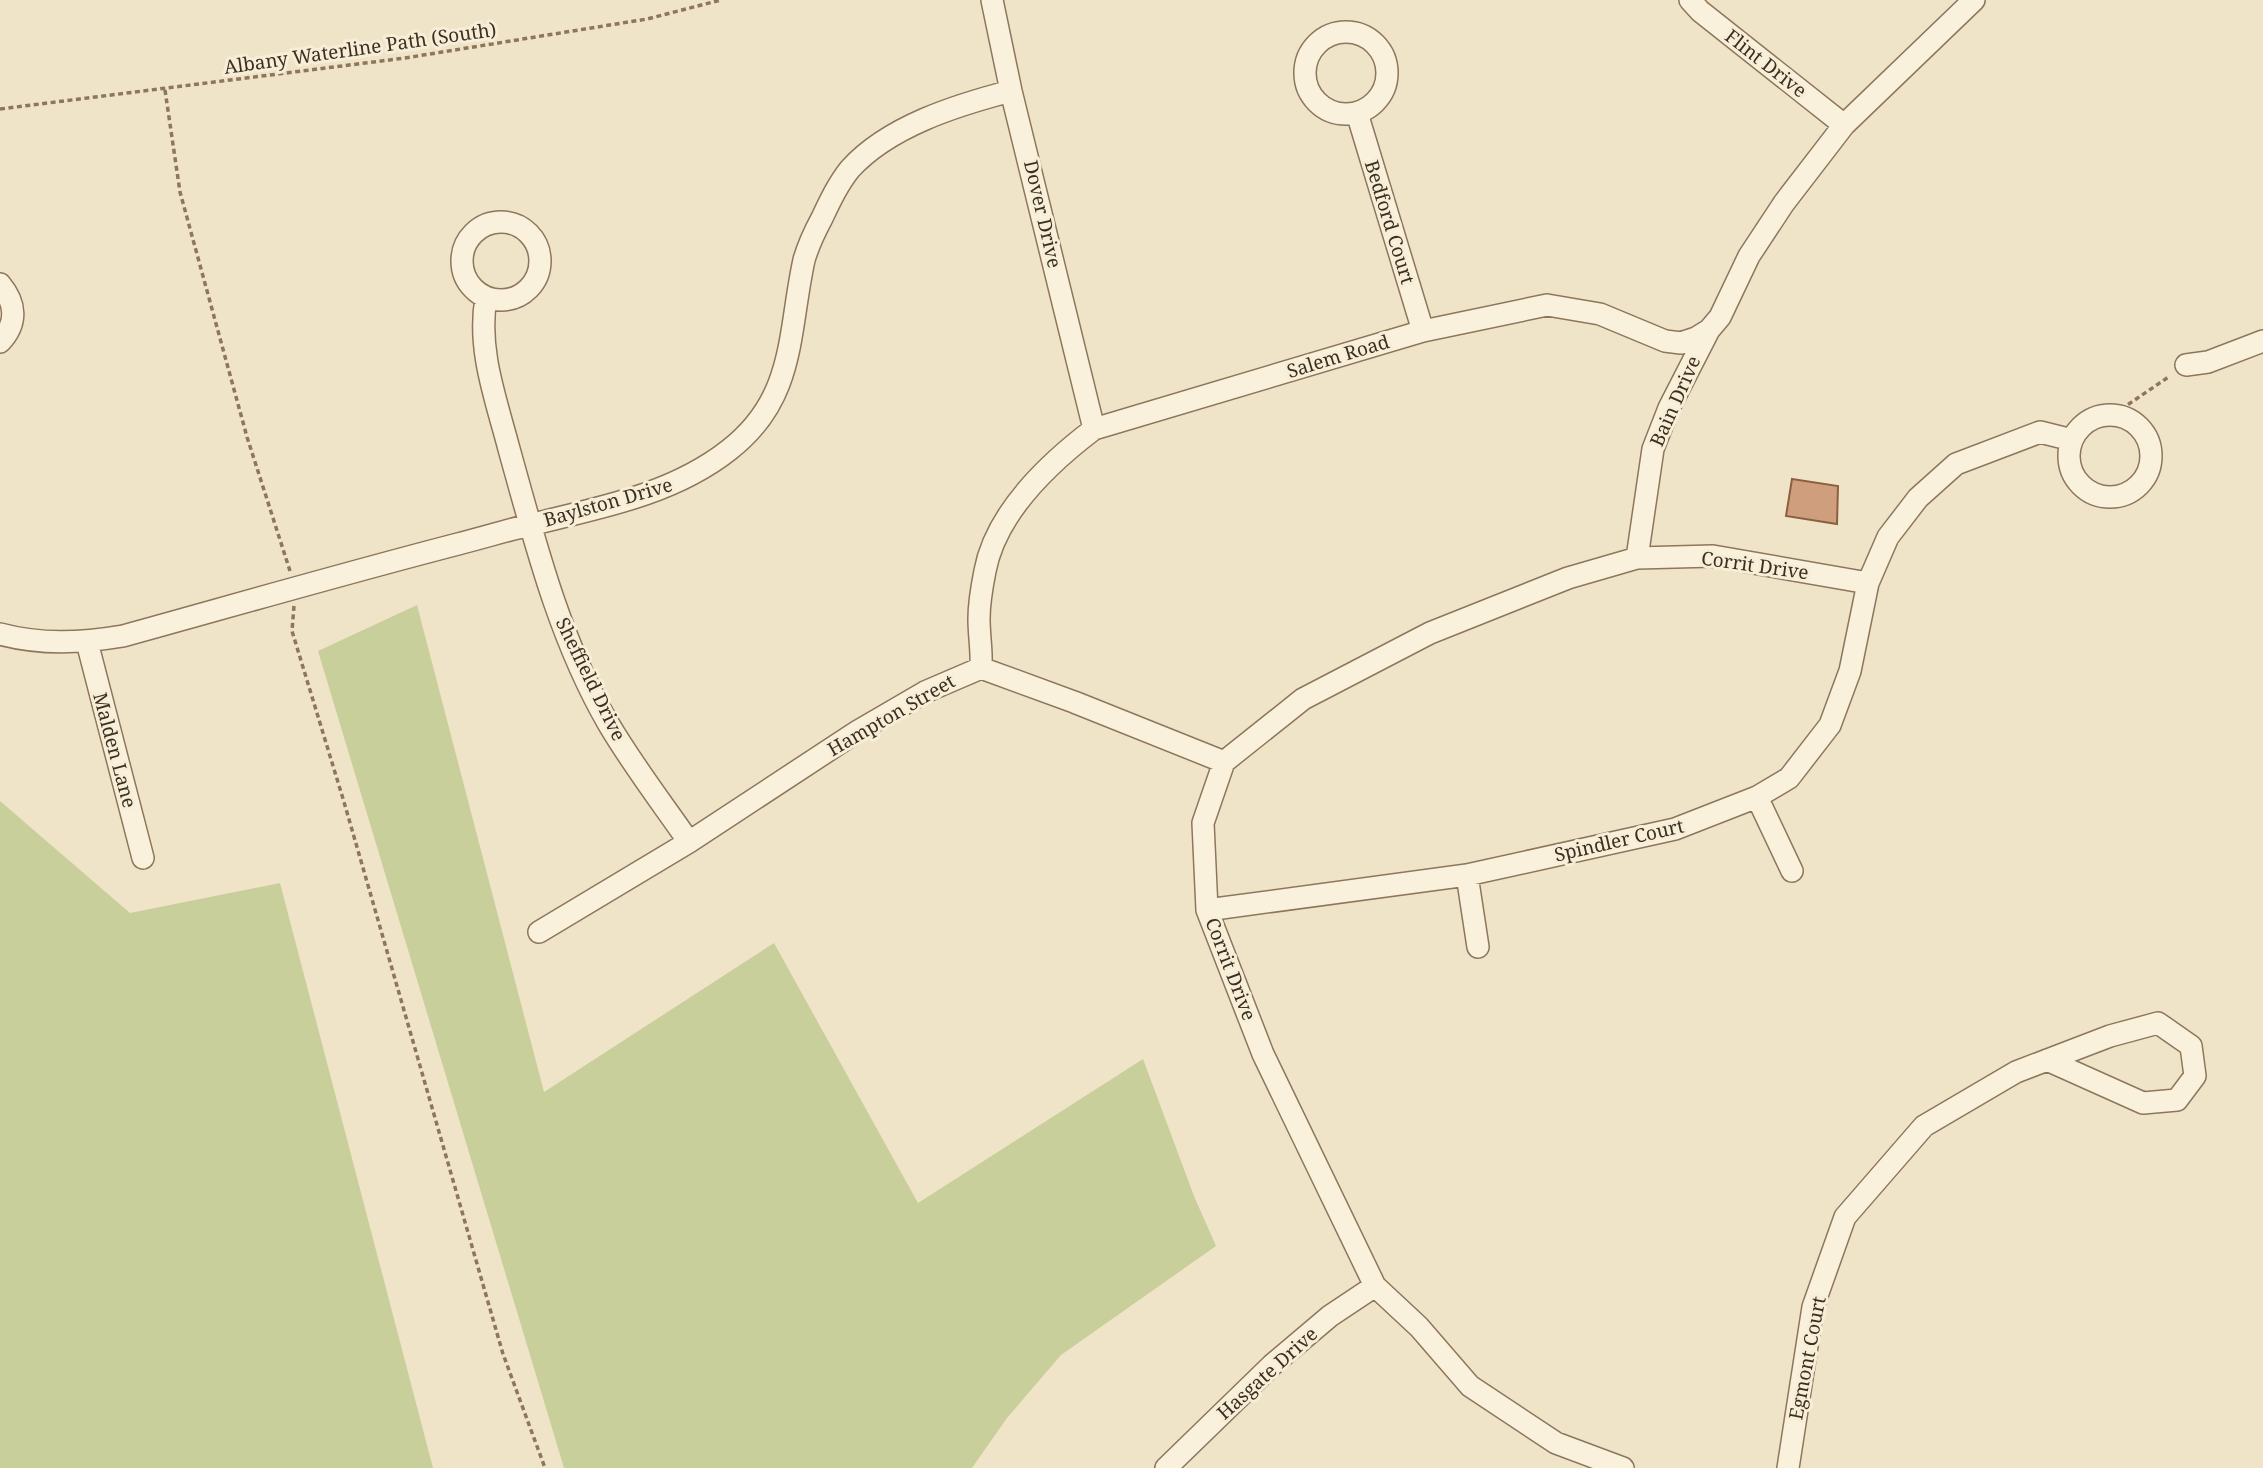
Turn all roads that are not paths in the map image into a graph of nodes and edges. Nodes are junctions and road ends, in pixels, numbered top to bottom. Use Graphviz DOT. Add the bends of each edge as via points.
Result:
graph roads {
  1 [pos="992,0"];
  2 [pos="1690,0"];
  3 [pos="1974,0"];
  4 [pos="1012,90"];
  5 [pos="1357,113"];
  6 [pos="1844,125"];
  7 [pos="0,284"];
  8 [pos="486,298"];
  9 [pos="1709,330"];
  10 [pos="1423,331"];
  11 [pos="2263,341"];
  12 [pos="0,342"];
  13 [pos="2186,365"];
  14 [pos="1094,429"];
  15 [pos="2072,440"];
  16 [pos="530,525"];
  17 [pos="1637,558"];
  18 [pos="1868,583"];
  19 [pos="0,634"];
  20 [pos="87,642"];
  21 [pos="981,668"];
  22 [pos="1224,762"];
  23 [pos="1757,797"];
  24 [pos="689,842"];
  25 [pos="144,858"];
  26 [pos="1792,871"];
  27 [pos="1467,875"];
  28 [pos="1208,910"];
  29 [pos="539,932"];
  30 [pos="1478,947"];
  31 [pos="2047,1060"];
  32 [pos="1375,1286"];
  33 [pos="1167,1468"];
  34 [pos="1623,1468"];
  35 [pos="1788,1468"];
  1 -- 4 [label="street, Dover Drive"];
  2 -- 6 [label="street, Flint Drive"];
  3 -- 6 [label="street"];
  4 -- 14 [label="street, Dover Drive"];
  4 -- 16 [label="street, Baylston Drive" via="966,102 902,130 851,169 834,194 805,258 781,381 752,428 733,447 672,485"];
  5 -- 10 [label="street, Bedford Court"];
  6 -- 9 [label="street" via="1749,256"];
  7 -- 12 [label="street" via="14,314 10,330"];
  8 -- 16 [label="street, Sheffield Drive" via="482,321 488,370"];
  9 -- 10 [label="street, Salem Road" via="1681,343 1665,341 1600,314 1547,305"];
  9 -- 17 [label="street, Bain Drive" via="1653,449"];
  10 -- 14 [label="street, Salem Road"];
  11 -- 13 [label="street" via="2208,362"];
  14 -- 21 [label="street, Salem Road" via="1058,456 1029,487 1002,527 985,569 979,618"];
  15 -- 15 [label="street" via="2070,468 2086,490 2099,496 2126,495 2146,477 2151,450 2147,437 2128,418 2101,415 2078,429"];
  15 -- 18 [label="street, Spindler Court" via="2040,432 1956,464 1918,498 1888,537"];
  16 -- 20 [label="street, Baylston Drive"];
  16 -- 24 [label="street, Sheffield Drive" via="569,644 608,723"];
  17 -- 18 [label="street, Corrit Drive" via="1713,556"];
  17 -- 22 [label="street, Corrit Drive" via="1568,578 1430,633 1303,699"];
  18 -- 23 [label="street, Spindler Court" via="1850,671 1830,725 1789,778"];
  19 -- 20 [label="street, Baylston Drive" via="40,642"];
  20 -- 25 [label="street, Malden Lane"];
  21 -- 22 [label="street"];
  21 -- 24 [label="street, Hampton Street" via="925,692 858,731"];
  22 -- 28 [label="street, Corrit Drive" via="1203,823"];
  23 -- 26 [label="street"];
  23 -- 27 [label="street, Spindler Court" via="1675,829"];
  24 -- 29 [label="street, Hampton Street"];
  27 -- 28 [label="street, Spindler Court"];
  27 -- 30 [label="street"];
  28 -- 32 [label="street, Corrit Drive" via="1263,1054"];
  31 -- 31 [label="street, Egmont Court" via="2158,1023 2191,1046 2195,1076 2176,1100 2143,1103"];
  31 -- 35 [label="street, Egmont Court" via="2016,1072 1924,1126 1846,1217 1813,1307"];
  32 -- 33 [label="street, Hasgate Drive" via="1330,1316 1272,1365"];
  32 -- 34 [label="street, Corrit Drive" via="1471,1386 1556,1443"];
}
